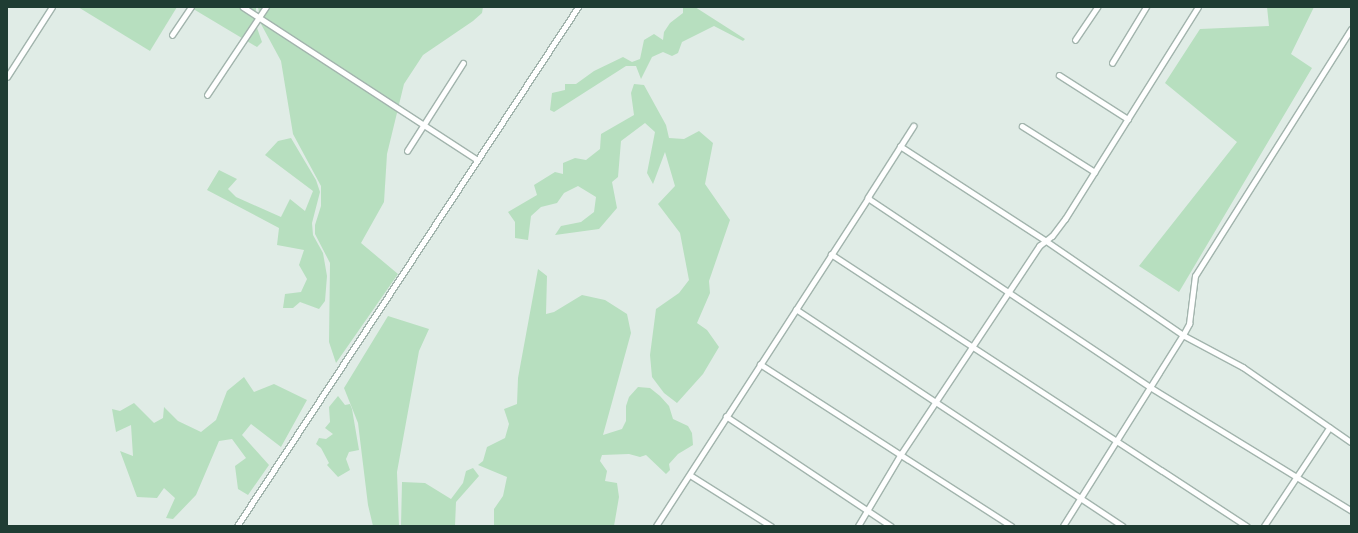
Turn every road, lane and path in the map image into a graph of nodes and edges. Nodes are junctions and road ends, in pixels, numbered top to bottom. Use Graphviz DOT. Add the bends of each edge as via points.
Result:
graph roads {
  1 [pos="52,7"];
  2 [pos="191,7"];
  3 [pos="243,7"];
  4 [pos="266,7"];
  5 [pos="578,7"];
  6 [pos="1097,7"];
  7 [pos="1146,7"];
  8 [pos="1198,7"];
  9 [pos="259,18"];
  10 [pos="1351,29"];
  11 [pos="172,36"];
  12 [pos="1075,40"];
  13 [pos="463,62"];
  14 [pos="1112,63"];
  15 [pos="1059,75"];
  16 [pos="7,77"];
  17 [pos="208,95"];
  18 [pos="1128,119"];
  19 [pos="423,125"];
  20 [pos="914,126"];
  21 [pos="1022,126"];
  22 [pos="900,146"];
  23 [pos="407,151"];
  24 [pos="478,160"];
  25 [pos="1095,172"];
  26 [pos="868,198"];
  27 [pos="1045,240"];
  28 [pos="831,254"];
  29 [pos="1010,292"];
  30 [pos="796,309"];
  31 [pos="1183,335"];
  32 [pos="973,346"];
  33 [pos="760,364"];
  34 [pos="1150,388"];
  35 [pos="936,403"];
  36 [pos="726,416"];
  37 [pos="1329,428"];
  38 [pos="1117,442"];
  39 [pos="1351,442"];
  40 [pos="901,454"];
  41 [pos="690,475"];
  42 [pos="1297,475"];
  43 [pos="1081,499"];
  44 [pos="1351,510"];
  45 [pos="867,511"];
  46 [pos="237,526"];
  47 [pos="656,526"];
  48 [pos="771,526"];
  49 [pos="858,526"];
  50 [pos="890,526"];
  51 [pos="1010,526"];
  52 [pos="1063,526"];
  53 [pos="1122,526"];
  54 [pos="1247,526"];
  55 [pos="1264,526"];
  1 -- 16 [label="street"];
  2 -- 11 [label="street"];
  3 -- 9 [label="street"];
  4 -- 9 [label="street"];
  5 -- 24 [label="street"];
  6 -- 12 [label="street"];
  7 -- 14 [label="street"];
  8 -- 18 [label="street"];
  9 -- 17 [label="street"];
  9 -- 19 [label="street"];
  10 -- 31 [label="street" via="1195,276 1189,324"];
  13 -- 19 [label="street"];
  15 -- 18 [label="street"];
  18 -- 25 [label="street"];
  19 -- 23 [label="street"];
  19 -- 24 [label="street"];
  20 -- 22 [label="street"];
  21 -- 25 [label="street"];
  22 -- 26 [label="street"];
  22 -- 27 [label="street"];
  24 -- 46 [label="street"];
  25 -- 27 [label="street" via="1065,219"];
  26 -- 28 [label="street"];
  26 -- 29 [label="street"];
  27 -- 29 [label="street"];
  27 -- 31 [label="street"];
  28 -- 30 [label="street"];
  28 -- 32 [label="street"];
  29 -- 32 [label="street"];
  29 -- 34 [label="street"];
  30 -- 33 [label="street"];
  30 -- 35 [label="street"];
  31 -- 34 [label="street"];
  31 -- 37 [label="street" via="1243,367"];
  32 -- 35 [label="street"];
  32 -- 38 [label="street"];
  33 -- 36 [label="street"];
  33 -- 40 [label="street"];
  34 -- 38 [label="street"];
  34 -- 42 [label="street"];
  35 -- 40 [label="street"];
  35 -- 43 [label="street"];
  36 -- 41 [label="street"];
  36 -- 45 [label="street"];
  37 -- 39 [label="street"];
  37 -- 42 [label="street"];
  38 -- 43 [label="street"];
  38 -- 54 [label="street"];
  40 -- 45 [label="street"];
  40 -- 51 [label="street"];
  41 -- 47 [label="street"];
  41 -- 48 [label="street"];
  42 -- 44 [label="street"];
  42 -- 55 [label="street"];
  43 -- 52 [label="street"];
  43 -- 53 [label="street"];
  45 -- 49 [label="street"];
  45 -- 50 [label="street"];
}
